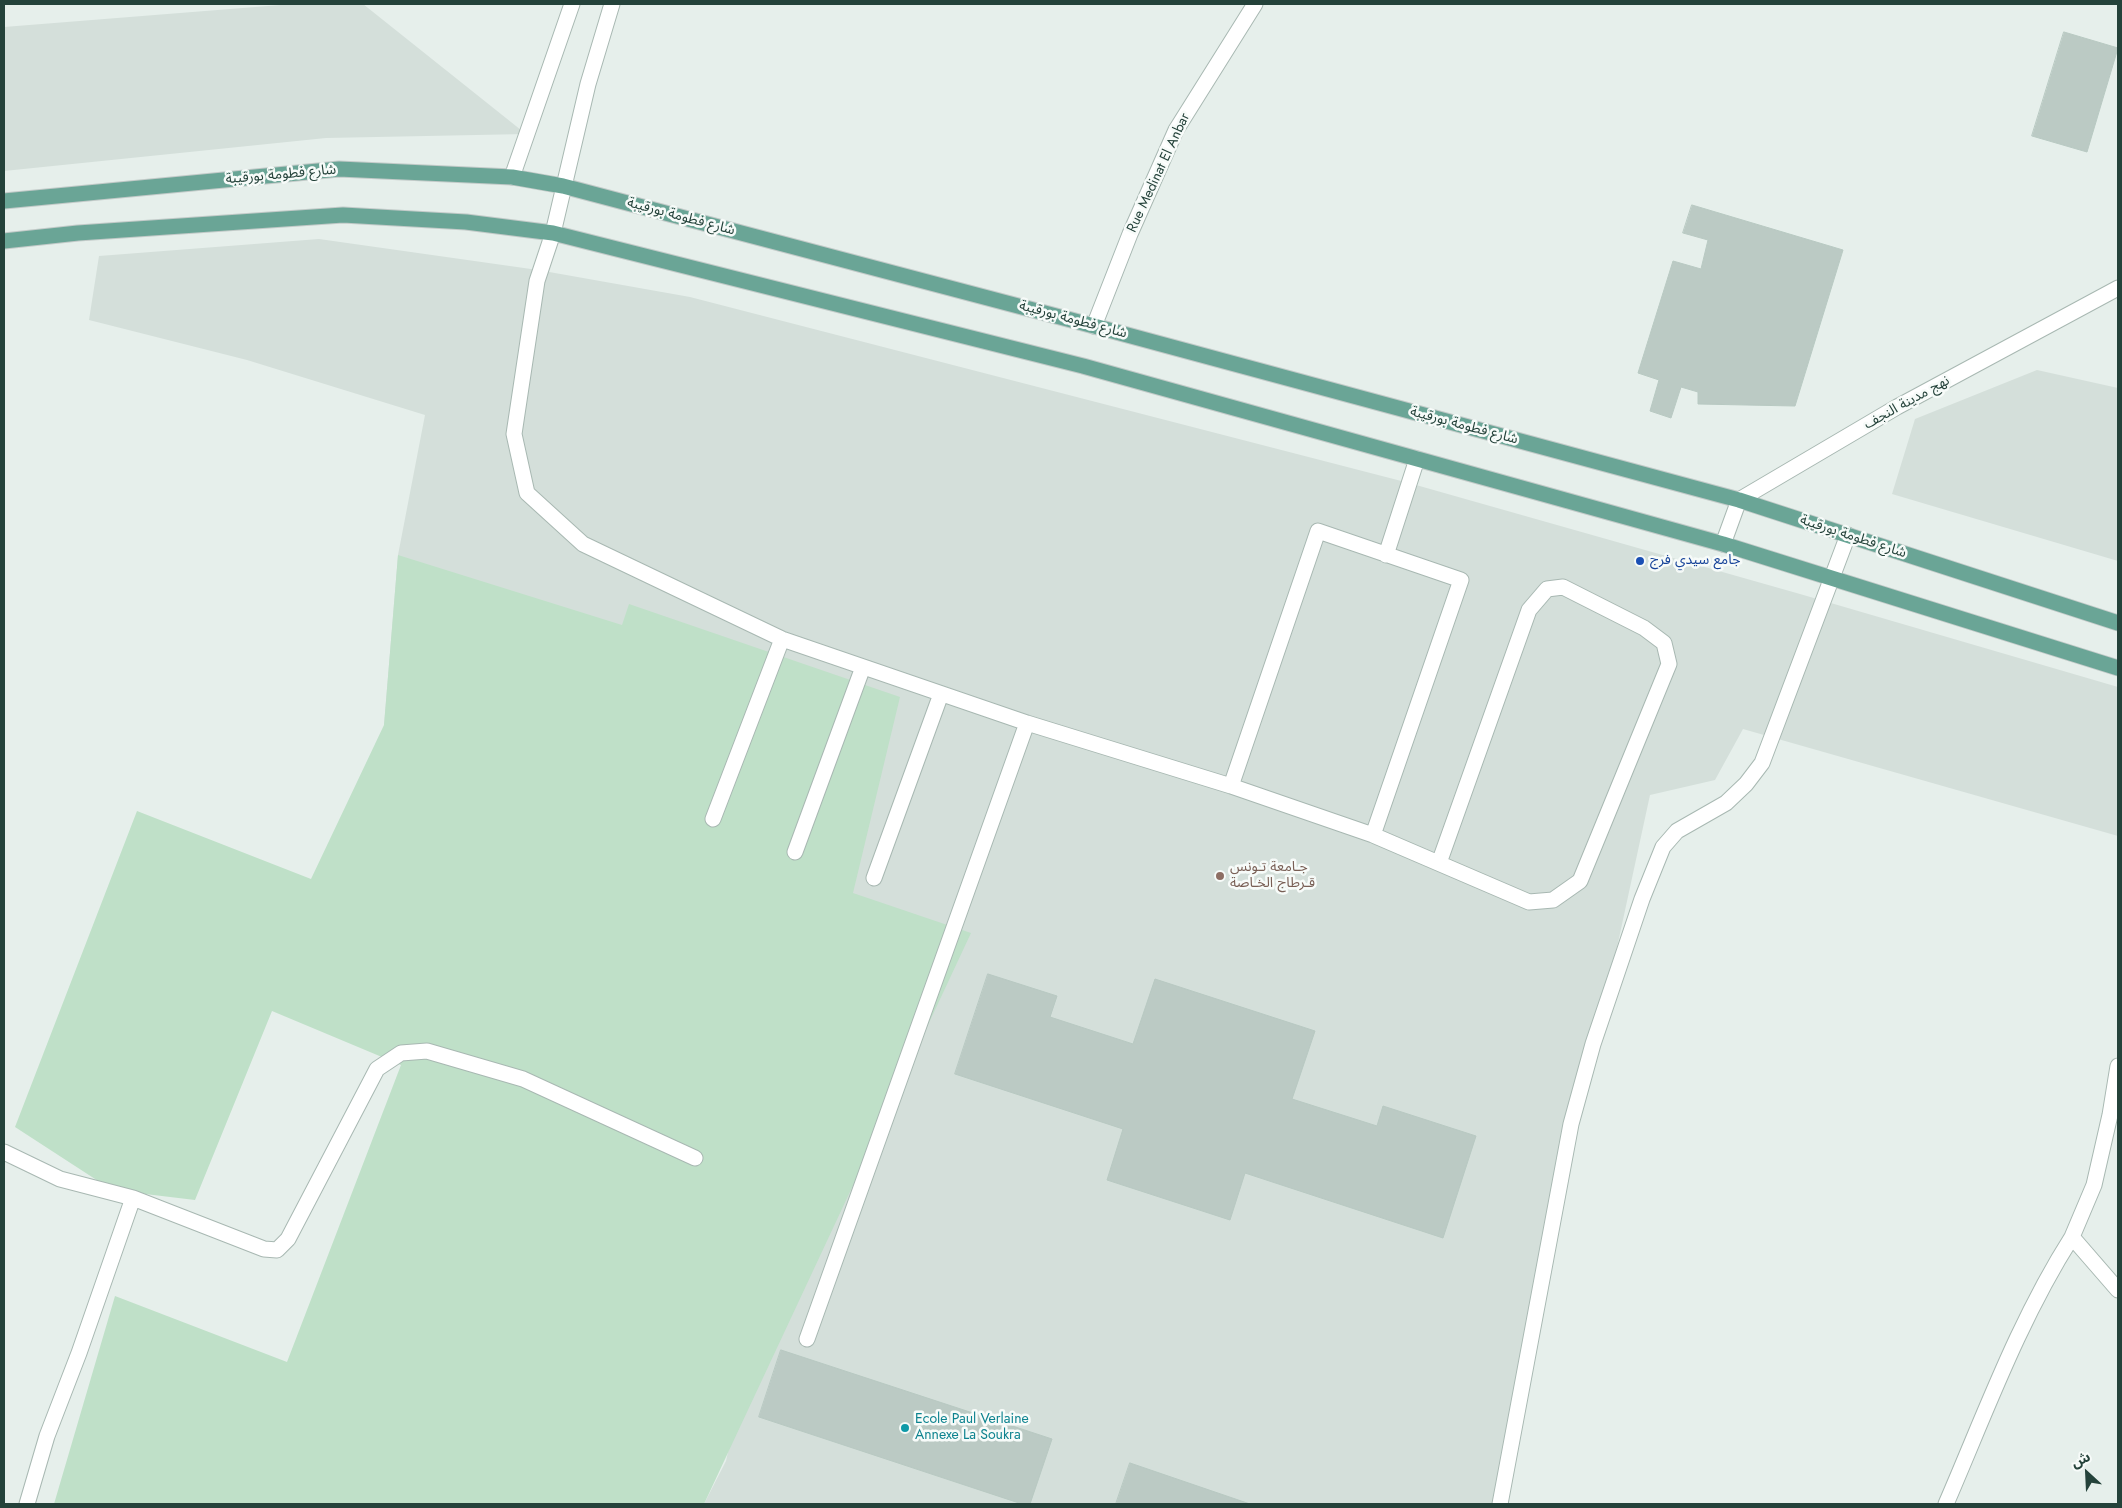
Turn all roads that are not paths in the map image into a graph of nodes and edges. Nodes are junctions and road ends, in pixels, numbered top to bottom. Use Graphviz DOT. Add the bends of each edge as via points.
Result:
graph roads {
  1 [pos="572,4"];
  2 [pos="612,4"];
  3 [pos="1255,4"];
  4 [pos="512,177"];
  5 [pos="564,186"];
  6 [pos="4,201"];
  7 [pos="553,233"];
  8 [pos="4,241"];
  9 [pos="2118,288"];
  10 [pos="1094,326"];
  11 [pos="1417,459"];
  12 [pos="1739,500"];
  13 [pos="1848,535"];
  14 [pos="1723,544"];
  15 [pos="1386,555"];
  16 [pos="1832,578"];
  17 [pos="2118,623"];
  18 [pos="782,639"];
  19 [pos="862,667"];
  20 [pos="2118,668"];
  21 [pos="941,694"];
  22 [pos="1027,723"];
  23 [pos="1231,786"];
  24 [pos="714,819"];
  25 [pos="1373,835"];
  26 [pos="795,852"];
  27 [pos="1439,863"];
  28 [pos="874,878"];
  29 [pos="2118,1066"];
  30 [pos="4,1152"];
  31 [pos="695,1158"];
  32 [pos="133,1198"];
  33 [pos="2072,1237"];
  34 [pos="2118,1290"];
  35 [pos="807,1339"];
  36 [pos="27,1504"];
  37 [pos="1500,1504"];
  38 [pos="1946,1504"];
  1 -- 4 [label="street"];
  2 -- 5 [label="street" via="588,84"];
  3 -- 10 [label="street, Rue Medinat El Anbar" via="1176,130"];
  4 -- 5 [label="main road, شارع فطومة بورقيبة"];
  4 -- 6 [label="main road, شارع فطومة بورقيبة" via="339,169"];
  5 -- 7 [label="street"];
  5 -- 10 [label="main road, شارع فطومة بورقيبة"];
  7 -- 8 [label="main road" via="466,222 343,215"];
  7 -- 11 [label="main road" via="1083,366"];
  7 -- 18 [label="street" via="537,281 514,434 527,493 582,544"];
  9 -- 12 [label="street, نهج مدينة النجف" via="1897,407"];
  10 -- 12 [label="main road, شارع فطومة بورقيبة"];
  11 -- 14 [label="main road"];
  11 -- 15 [label="street"];
  12 -- 13 [label="main road, شارع فطومة بورقيبة"];
  12 -- 14 [label="street"];
  13 -- 16 [label="street"];
  13 -- 17 [label="main road, شارع فطومة بورقيبة"];
  14 -- 16 [label="main road"];
  15 -- 23 [label="street" via="1318,532"];
  15 -- 25 [label="street" via="1461,580"];
  16 -- 20 [label="main road"];
  16 -- 37 [label="street" via="1762,763 1726,803 1677,832 1667,842 1642,899 1593,1044 1571,1124"];
  18 -- 19 [label="street"];
  18 -- 24 [label="street"];
  19 -- 21 [label="street"];
  19 -- 26 [label="street"];
  21 -- 22 [label="street"];
  21 -- 28 [label="street"];
  22 -- 23 [label="street"];
  22 -- 35 [label="street"];
  23 -- 25 [label="street"];
  25 -- 27 [label="street"];
  27 -- 27 [label="street" via="1529,902 1553,900 1580,881 1669,664 1664,643 1644,628 1563,587 1547,589 1529,610"];
  29 -- 33 [label="street" via="2094,1185"];
  30 -- 32 [label="street" via="60,1179"];
  31 -- 32 [label="street" via="523,1079 427,1051 401,1053 377,1069 288,1239 277,1250 264,1249"];
  32 -- 36 [label="street" via="47,1436"];
  33 -- 34 [label="street"];
  33 -- 38 [label="street" via="2028,1314"];
}
